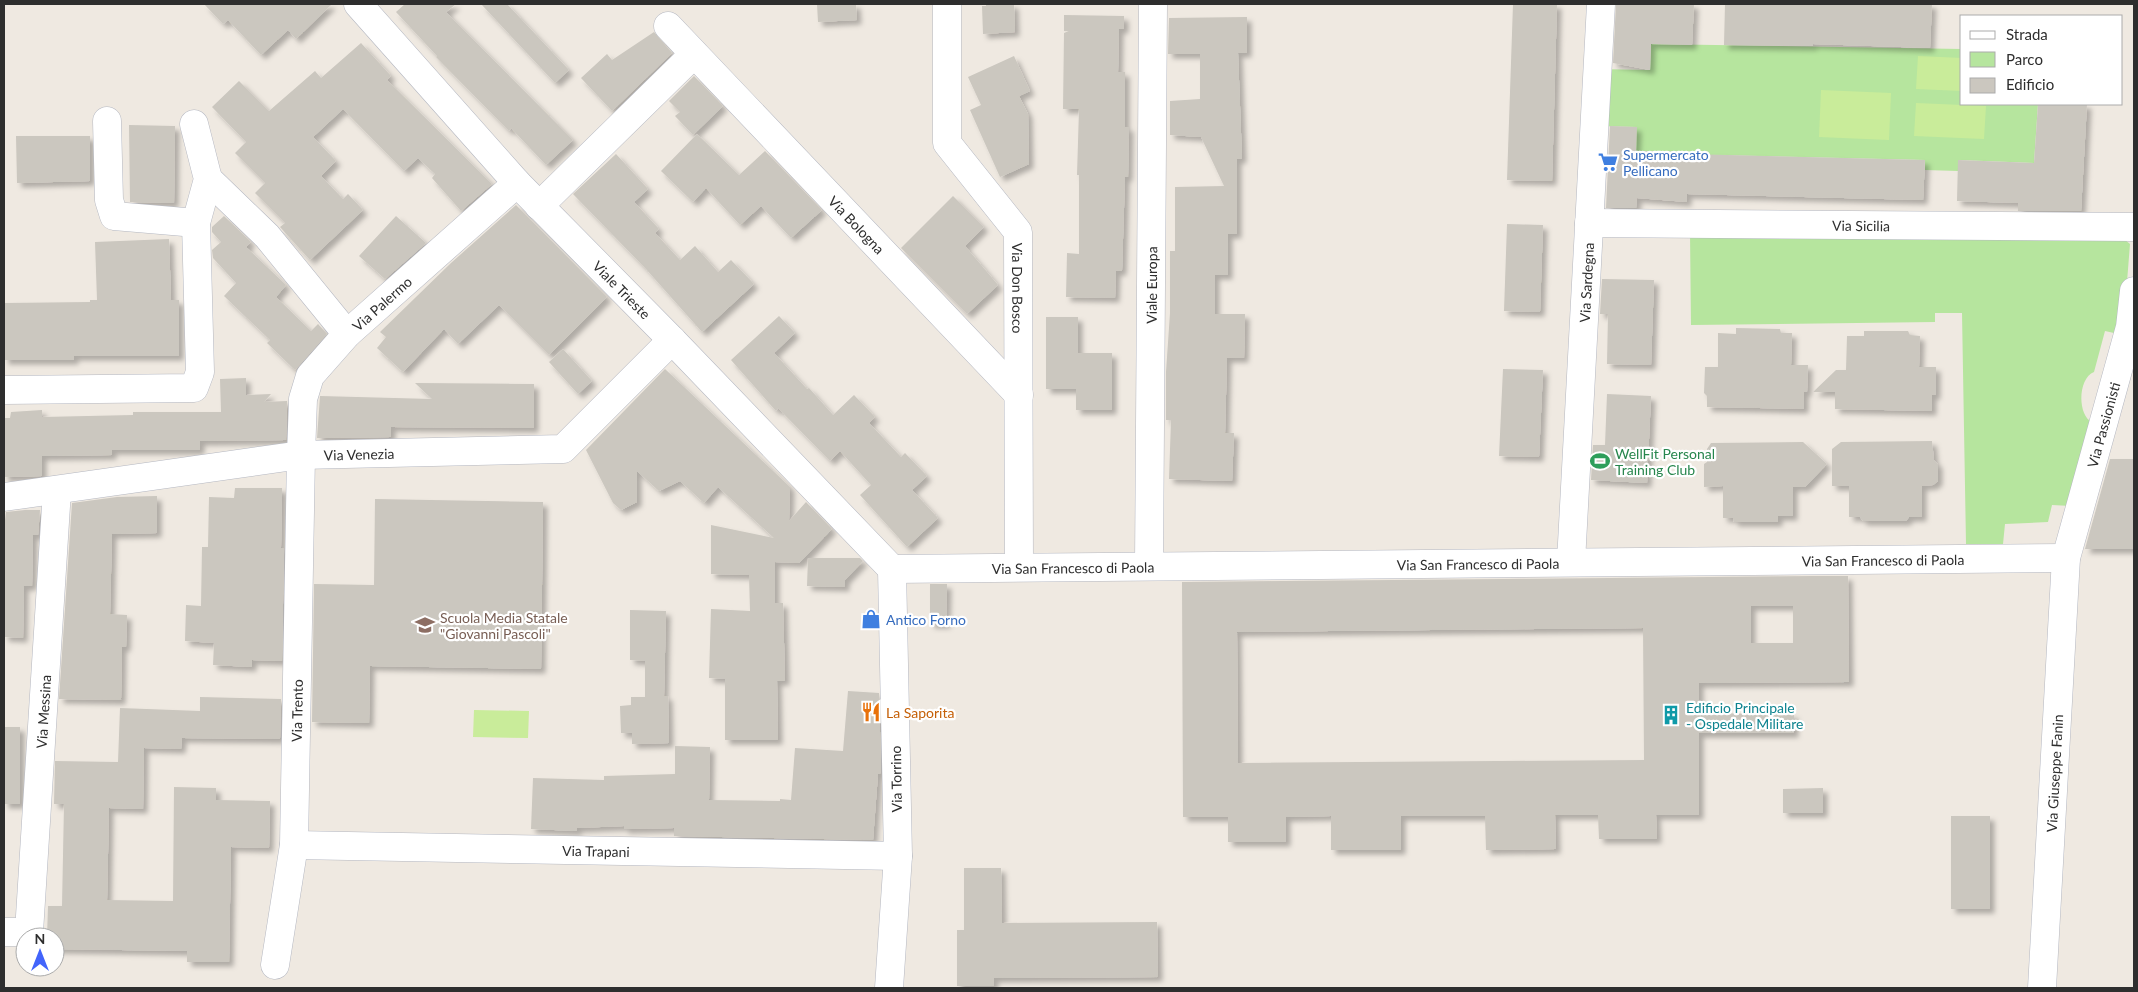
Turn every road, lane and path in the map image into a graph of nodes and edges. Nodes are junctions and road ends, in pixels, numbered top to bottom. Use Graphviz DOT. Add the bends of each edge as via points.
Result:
graph roads {
  1 [pos="358,4"];
  2 [pos="947,4"];
  3 [pos="1154,4"];
  4 [pos="1601,4"];
  5 [pos="668,26"];
  6 [pos="694,54"];
  7 [pos="107,121"];
  8 [pos="194,124"];
  9 [pos="208,179"];
  10 [pos="517,183"];
  11 [pos="539,206"];
  12 [pos="196,223"];
  13 [pos="1589,223"];
  14 [pos="2134,227"];
  15 [pos="2134,291"];
  16 [pos="348,334"];
  17 [pos="672,340"];
  18 [pos="4,390"];
  19 [pos="1019,395"];
  20 [pos="301,455"];
  21 [pos="57,490"];
  22 [pos="4,497"];
  23 [pos="2066,558"];
  24 [pos="1571,562"];
  25 [pos="1149,566"];
  26 [pos="1019,567"];
  27 [pos="892,569"];
  28 [pos="294,845"];
  29 [pos="898,856"];
  30 [pos="17,927"];
  31 [pos="275,964"];
  32 [pos="889,988"];
  33 [pos="2042,988"];
  1 -- 10 [label="street, Viale Trieste"];
  2 -- 19 [label="street, Via Don Bosco" via="947,142 1018,232"];
  3 -- 25 [label="street, Viale Europa"];
  4 -- 13 [label="street, Via Sardegna"];
  5 -- 6 [label="street, Via Bologna"];
  6 -- 11 [label="street"];
  6 -- 19 [label="street, Via Bologna"];
  7 -- 12 [label="street" via="109,200 114,216"];
  8 -- 9 [label="street"];
  9 -- 12 [label="street"];
  9 -- 16 [label="street" via="266,236"];
  10 -- 11 [label="street, Viale Trieste"];
  10 -- 16 [label="street, Via Palermo"];
  11 -- 17 [label="street, Viale Trieste"];
  12 -- 18 [label="street" via="200,372 194,388"];
  13 -- 14 [label="street, Via Sicilia"];
  13 -- 24 [label="street, Via Sardegna"];
  15 -- 23 [label="street, Via Passionisti" via="2130,327"];
  16 -- 20 [label="street, Via Palermo" via="310,376 303,399"];
  17 -- 20 [label="street, Via Venezia" via="563,449"];
  17 -- 27 [label="street, Viale Trieste"];
  19 -- 26 [label="street, Via Don Bosco"];
  20 -- 21 [label="street, Via Venezia"];
  20 -- 28 [label="street, Via Trento"];
  21 -- 22 [label="street, Via Venezia"];
  21 -- 30 [label="street, Via Messina"];
  23 -- 24 [label="street, Via San Francesco di Paola"];
  23 -- 33 [label="street, Via Giuseppe Fanin"];
  24 -- 25 [label="street, Via San Francesco di Paola"];
  25 -- 26 [label="street, Via San Francesco di Paola"];
  26 -- 27 [label="street, Via San Francesco di Paola"];
  27 -- 29 [label="street, Via Torrino"];
  28 -- 29 [label="street, Via Trapani"];
  28 -- 31 [label="street, Via Trento"];
  29 -- 32 [label="street, Via Torrino"];
}
